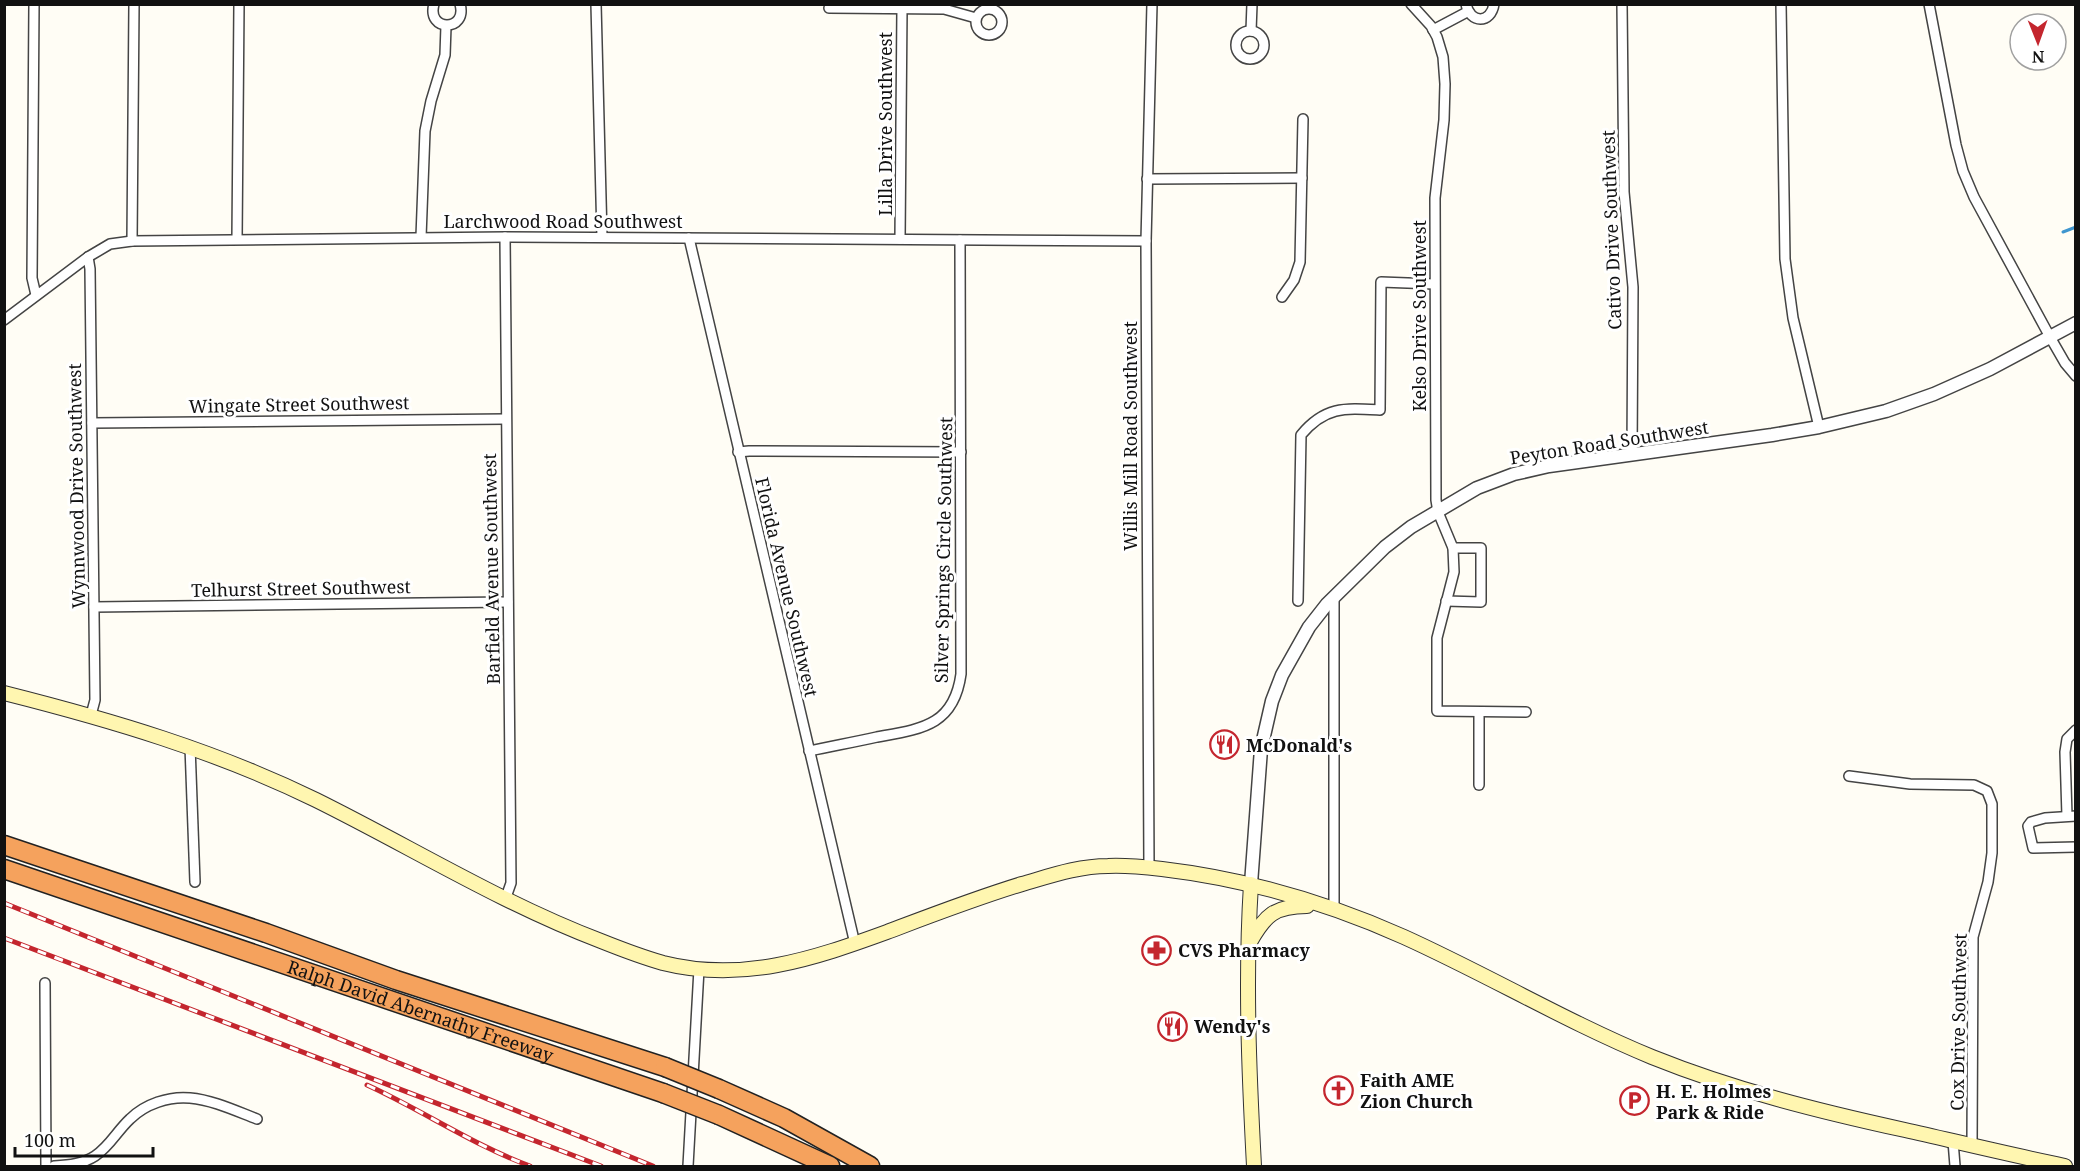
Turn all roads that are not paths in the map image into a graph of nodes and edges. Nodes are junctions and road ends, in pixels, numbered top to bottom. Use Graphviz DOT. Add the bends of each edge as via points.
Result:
graph roads {
  1 [pos="34,4"];
  2 [pos="134,4"];
  3 [pos="239,4"];
  4 [pos="434,4"];
  5 [pos="460,4"];
  6 [pos="596,4"];
  7 [pos="1152,4"];
  8 [pos="1252,4"];
  9 [pos="1411,4"];
  10 [pos="1494,4"];
  11 [pos="1622,4"];
  12 [pos="1781,4"];
  13 [pos="1929,4"];
  14 [pos="829,8"];
  15 [pos="902,8"];
  16 [pos="1466,8"];
  17 [pos="976,18"];
  18 [pos="446,26"];
  19 [pos="1433,30"];
  20 [pos="1251,31"];
  21 [pos="1303,119"];
  22 [pos="1302,174"];
  23 [pos="1147,179"];
  24 [pos="421,237"];
  25 [pos="505,237"];
  26 [pos="602,237"];
  27 [pos="689,238"];
  28 [pos="237,239"];
  29 [pos="900,239"];
  30 [pos="960,240"];
  31 [pos="132,241"];
  32 [pos="1146,241"];
  33 [pos="88,256"];
  34 [pos="1434,284"];
  35 [pos="36,295"];
  36 [pos="1282,297"];
  37 [pos="4,320"];
  38 [pos="2076,323"];
  39 [pos="2050,337"];
  40 [pos="2076,376"];
  41 [pos="506,419"];
  42 [pos="92,423"];
  43 [pos="1819,427"];
  44 [pos="738,452"];
  45 [pos="961,452"];
  46 [pos="1632,454"];
  47 [pos="1438,512"];
  48 [pos="1452,548"];
  49 [pos="1335,597"];
  50 [pos="1298,601"];
  51 [pos="1446,601"];
  52 [pos="508,602"];
  53 [pos="94,607"];
  54 [pos="4,693"];
  55 [pos="1479,712"];
  56 [pos="1526,712"];
  57 [pos="92,715"];
  58 [pos="2076,730"];
  59 [pos="190,746"];
  60 [pos="809,751"];
  61 [pos="1849,776"];
  62 [pos="1479,785"];
  63 [pos="2071,816"];
  64 [pos="4,845"];
  65 [pos="2076,847"];
  66 [pos="1149,868"];
  67 [pos="4,869"];
  68 [pos="195,882"];
  69 [pos="1251,884"];
  70 [pos="506,900"];
  71 [pos="1329,908"];
  72 [pos="855,944"];
  73 [pos="1247,946"];
  74 [pos="699,969"];
  75 [pos="45,983"];
  76 [pos="257,1119"];
  77 [pos="1953,1141"];
  78 [pos="1972,1145"];
  79 [pos="46,1167"];
  80 [pos="54,1167"];
  81 [pos="687,1167"];
  82 [pos="830,1167"];
  83 [pos="870,1167"];
  84 [pos="1254,1167"];
  85 [pos="1955,1167"];
  86 [pos="2065,1167"];
  1 -- 35 [label="street" via="32,278"];
  2 -- 31 [label="street"];
  3 -- 28 [label="street"];
  4 -- 18 [label="street" via="433,16"];
  5 -- 18 [label="street" via="460,17"];
  6 -- 26 [label="street"];
  7 -- 23 [label="street, Willis Mill Road Southwest"];
  8 -- 20 [label="street"];
  9 -- 19 [label="street, Kelso Drive Southwest"];
  10 -- 16 [label="street" via="1485,18 1472,17"];
  11 -- 46 [label="street, Cativo Drive Southwest" via="1624,192 1633,287"];
  12 -- 43 [label="street" via="1785,258 1793,318"];
  13 -- 39 [label="street" via="1963,171"];
  14 -- 15 [label="street"];
  15 -- 17 [label="street" via="944,9"];
  15 -- 29 [label="street, Lilla Drive Southwest"];
  16 -- 19 [label="street"];
  18 -- 24 [label="street" via="445,55 425,131"];
  19 -- 34 [label="street, Kelso Drive Southwest" via="1443,57 1444,120 1435,198"];
  21 -- 22 [label="street"];
  22 -- 23 [label="street"];
  22 -- 36 [label="street" via="1300,262"];
  23 -- 32 [label="street, Willis Mill Road Southwest"];
  24 -- 25 [label="street, Larchwood Road Southwest"];
  24 -- 28 [label="street, Larchwood Road Southwest"];
  25 -- 26 [label="street, Larchwood Road Southwest"];
  25 -- 41 [label="street, Barfield Avenue Southwest"];
  26 -- 27 [label="street, Larchwood Road Southwest"];
  27 -- 29 [label="street, Larchwood Road Southwest"];
  27 -- 44 [label="street, Florida Avenue Southwest"];
  28 -- 31 [label="street, Larchwood Road Southwest"];
  29 -- 30 [label="street, Larchwood Road Southwest"];
  30 -- 32 [label="street, Larchwood Road Southwest"];
  30 -- 45 [label="street, Silver Springs Circle Southwest"];
  31 -- 33 [label="street, Larchwood Road Southwest" via="110,244"];
  32 -- 66 [label="street, Willis Mill Road Southwest"];
  33 -- 35 [label="street, Larchwood Road Southwest"];
  33 -- 42 [label="street, Wynnwood Drive Southwest"];
  34 -- 47 [label="street, Kelso Drive Southwest"];
  34 -- 50 [label="street" via="1381,282 1380,410 1347,408 1322,415 1301,435"];
  35 -- 37 [label="street, Larchwood Road Southwest"];
  38 -- 39 [label="street, Peyton Road Southwest"];
  39 -- 40 [label="street"];
  39 -- 43 [label="street, Peyton Road Southwest" via="1934,394 1886,411"];
  41 -- 42 [label="street, Wingate Street Southwest"];
  41 -- 52 [label="street, Barfield Avenue Southwest"];
  42 -- 53 [label="street, Wynnwood Drive Southwest"];
  43 -- 46 [label="street, Peyton Road Southwest"];
  44 -- 45 [label="street"];
  44 -- 60 [label="street, Florida Avenue Southwest"];
  45 -- 60 [label="street, Silver Springs Circle Southwest" via="962,674 955,700 941,717 922,729"];
  46 -- 47 [label="street, Peyton Road Southwest" via="1514,474 1477,488"];
  47 -- 48 [label="street, Kelso Drive Southwest"];
  47 -- 49 [label="street, Peyton Road Southwest" via="1385,547"];
  48 -- 51 [label="street" via="1454,572"];
  48 -- 51 [label="street" via="1481,548 1481,602"];
  49 -- 69 [label="street, Peyton Road Southwest" via="1309,627 1272,701 1261,749"];
  49 -- 71 [label="street"];
  51 -- 55 [label="street" via="1436,646 1437,711"];
  52 -- 53 [label="street, Telhurst Street Southwest"];
  52 -- 70 [label="street, Barfield Avenue Southwest" via="511,884"];
  53 -- 57 [label="street, Wynnwood Drive Southwest"];
  54 -- 57 [label="main road"];
  55 -- 56 [label="street"];
  55 -- 62 [label="street"];
  57 -- 59 [label="main road"];
  58 -- 63 [label="street" via="2067,739 2065,752"];
  59 -- 68 [label="street"];
  59 -- 70 [label="main road" via="314,799"];
  60 -- 72 [label="street, Florida Avenue Southwest"];
  61 -- 78 [label="street, Cox Drive Southwest" via="1910,784 1974,785 1987,790 1992,804 1991,863 1973,937"];
  63 -- 65 [label="street" via="2031,822 2029,838 2033,848"];
  64 -- 83 [label="highway, Ralph David Abernathy Freeway, bridge" via="396,980 665,1067 784,1118"];
  66 -- 69 [label="main road"];
  66 -- 72 [label="main road" via="1105,866 1064,872"];
  67 -- 82 [label="highway, Ralph David Abernathy Freeway, bridge" via="663,1093"];
  69 -- 71 [label="main road"];
  69 -- 73 [label="main road"];
  70 -- 74 [label="main road" via="636,954"];
  71 -- 73 [label="main road" via="1290,906 1271,913 1260,923"];
  71 -- 77 [label="main road" via="1406,938 1612,1039 1723,1084"];
  72 -- 74 [label="main road" via="771,968"];
  73 -- 84 [label="main road"];
  74 -- 81 [label="street"];
  75 -- 79 [label="street"];
  76 -- 80 [label="street" via="201,1100 169,1099 130,1118 94,1157"];
  77 -- 78 [label="main road"];
  77 -- 85 [label="street"];
  78 -- 86 [label="main road"];
}
